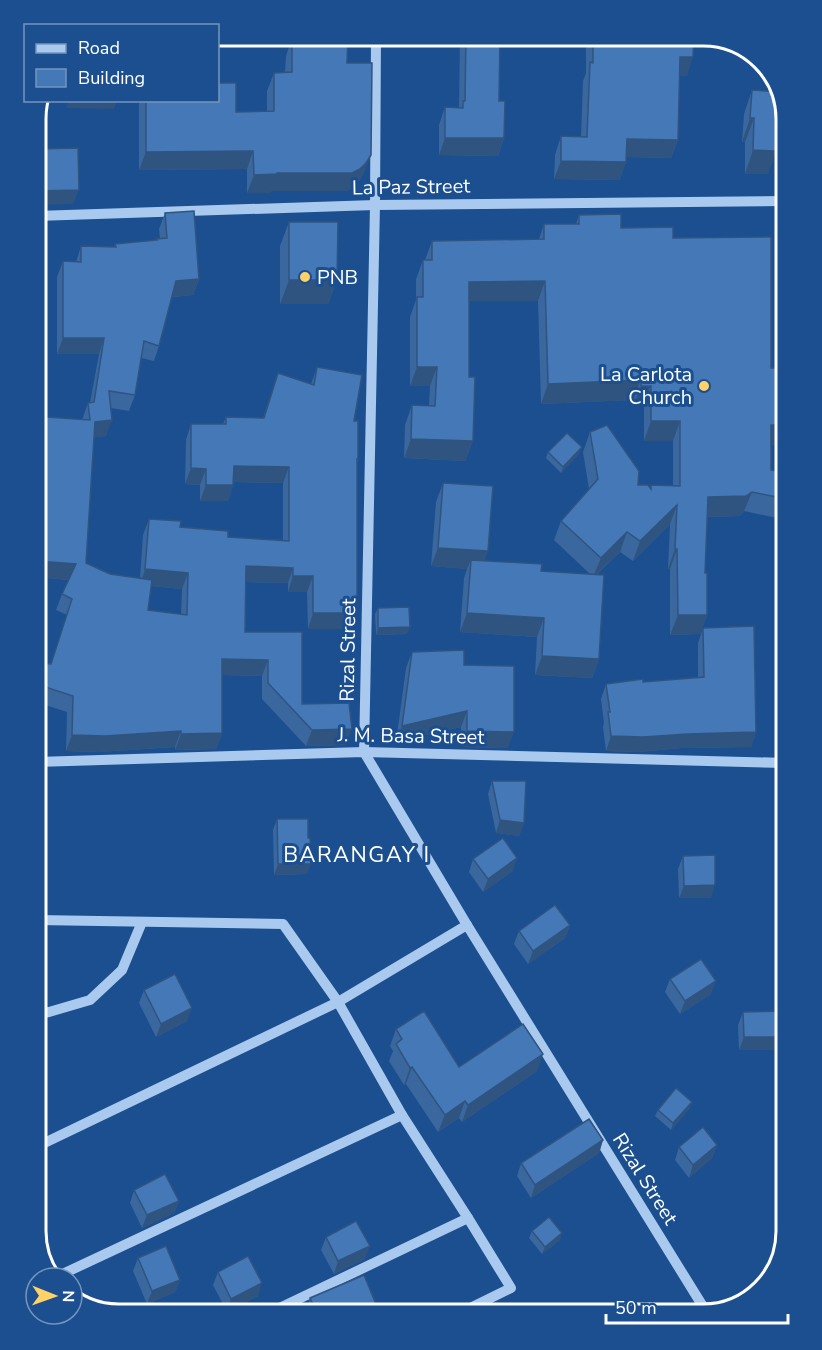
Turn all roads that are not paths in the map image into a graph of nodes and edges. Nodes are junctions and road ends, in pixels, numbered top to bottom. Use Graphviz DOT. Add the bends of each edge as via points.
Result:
graph roads {
  1 [pos="376,46"];
  2 [pos="776,201"];
  3 [pos="375,205"];
  4 [pos="47,216"];
  5 [pos="364,752"];
  6 [pos="46,762"];
  7 [pos="776,763"];
  8 [pos="46,920"];
  9 [pos="142,922"];
  10 [pos="467,926"];
  11 [pos="338,1002"];
  12 [pos="46,1012"];
  13 [pos="402,1115"];
  14 [pos="46,1142"];
  15 [pos="468,1218"];
  16 [pos="77,1266"];
  17 [pos="289,1303"];
  18 [pos="479,1304"];
  19 [pos="701,1304"];
  1 -- 3 [label="street, Rizal Street"];
  2 -- 3 [label="street, La Paz Street"];
  3 -- 4 [label="street, La Paz Street"];
  3 -- 5 [label="street, Rizal Street"];
  5 -- 6 [label="street, J. M. Basa Street"];
  5 -- 7 [label="street, J. M. Basa Street"];
  5 -- 10 [label="street, Rizal Street"];
  8 -- 9 [label="street"];
  9 -- 11 [label="street" via="283,924"];
  9 -- 12 [label="street" via="122,970 90,1000"];
  10 -- 11 [label="street"];
  10 -- 19 [label="street, Rizal Street"];
  11 -- 13 [label="street"];
  11 -- 14 [label="street"];
  13 -- 15 [label="street"];
  13 -- 16 [label="street"];
  15 -- 17 [label="street"];
  15 -- 18 [label="street" via="511,1288"];
}
